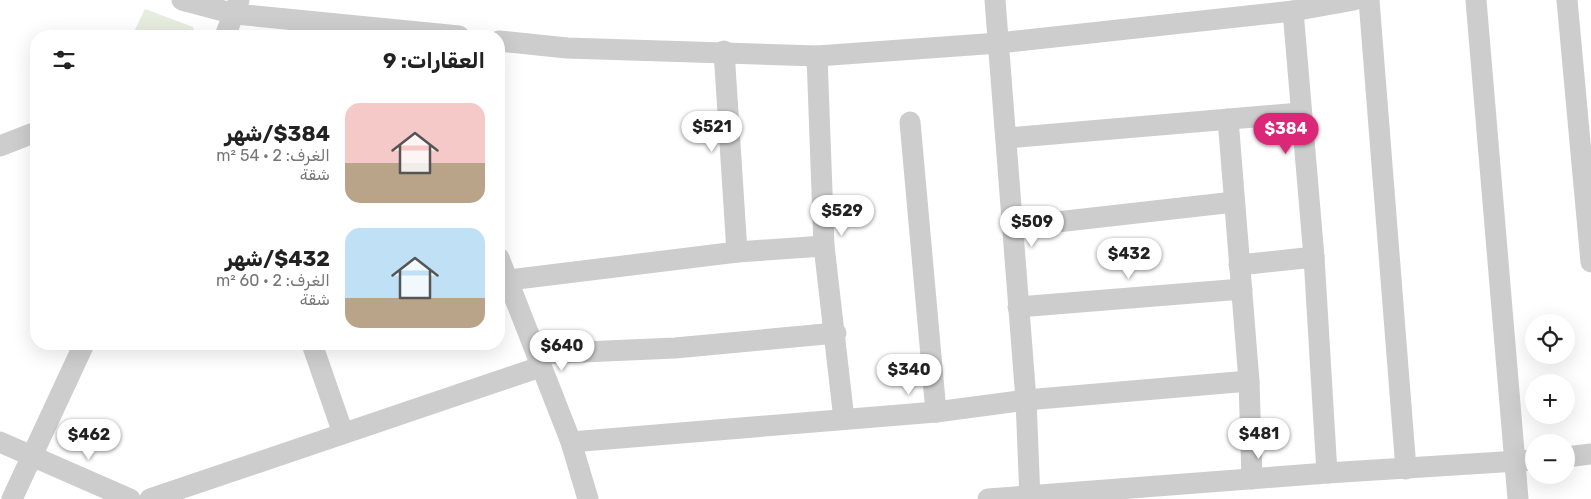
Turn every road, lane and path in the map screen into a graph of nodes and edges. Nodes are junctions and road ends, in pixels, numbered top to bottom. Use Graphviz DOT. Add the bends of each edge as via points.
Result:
graph roads {
  1 [pos="182,0"];
  2 [pos="995,0"];
  3 [pos="1354,0"];
  4 [pos="1369,0"];
  5 [pos="1476,0"];
  6 [pos="1567,0"];
  7 [pos="237,7"];
  8 [pos="1224,9"];
  9 [pos="1293,11"];
  10 [pos="227,30"];
  11 [pos="388,30"];
  12 [pos="505,42"];
  13 [pos="999,43"];
  14 [pos="724,52"];
  15 [pos="817,56"];
  16 [pos="1300,113"];
  17 [pos="1228,119"];
  18 [pos="910,122"];
  19 [pos="30,134"];
  20 [pos="1007,138"];
  21 [pos="0,146"];
  22 [pos="1234,202"];
  23 [pos="1013,227"];
  24 [pos="824,246"];
  25 [pos="737,252"];
  26 [pos="1314,257"];
  27 [pos="1591,262"];
  28 [pos="1238,266"];
  29 [pos="505,273"];
  30 [pos="508,280"];
  31 [pos="1242,289"];
  32 [pos="1018,307"];
  33 [pos="836,333"];
  34 [pos="81,350"];
  35 [pos="314,350"];
  36 [pos="539,361"];
  37 [pos="1249,381"];
  38 [pos="1026,400"];
  39 [pos="936,412"];
  40 [pos="844,419"];
  41 [pos="343,433"];
  42 [pos="0,442"];
  43 [pos="571,442"];
  44 [pos="1591,454"];
  45 [pos="33,456"];
  46 [pos="1575,456"];
  47 [pos="1524,461"];
  48 [pos="1406,468"];
  49 [pos="1327,473"];
  50 [pos="1252,479"];
  51 [pos="1030,497"];
  52 [pos="12,499"];
  53 [pos="130,499"];
  54 [pos="150,499"];
  55 [pos="588,499"];
  56 [pos="988,499"];
  57 [pos="1518,499"];
  1 -- 7 [label="street"];
  2 -- 13 [label="street"];
  3 -- 9 [label="street"];
  4 -- 48 [label="street"];
  5 -- 47 [label="street"];
  6 -- 27 [label="street"];
  7 -- 10 [label="street"];
  7 -- 11 [label="street"];
  8 -- 9 [label="street"];
  8 -- 13 [label="street"];
  9 -- 16 [label="street"];
  12 -- 14 [label="street" via="567,48"];
  13 -- 15 [label="street"];
  13 -- 20 [label="street"];
  14 -- 15 [label="street"];
  14 -- 25 [label="street"];
  15 -- 24 [label="street"];
  16 -- 17 [label="street"];
  16 -- 26 [label="street"];
  17 -- 20 [label="street"];
  17 -- 22 [label="street"];
  18 -- 39 [label="street"];
  19 -- 21 [label="street"];
  20 -- 23 [label="street"];
  22 -- 23 [label="street"];
  22 -- 28 [label="street"];
  23 -- 32 [label="street"];
  24 -- 25 [label="street"];
  24 -- 33 [label="street"];
  25 -- 30 [label="street"];
  26 -- 28 [label="street"];
  26 -- 49 [label="street"];
  28 -- 31 [label="street"];
  29 -- 30 [label="street"];
  30 -- 36 [label="street"];
  31 -- 32 [label="street"];
  31 -- 37 [label="street"];
  32 -- 38 [label="street"];
  33 -- 36 [label="street"];
  33 -- 40 [label="street"];
  34 -- 45 [label="street"];
  35 -- 41 [label="street"];
  36 -- 41 [label="street"];
  36 -- 43 [label="street"];
  37 -- 38 [label="street"];
  37 -- 50 [label="street"];
  38 -- 39 [label="street"];
  38 -- 51 [label="street"];
  39 -- 40 [label="street"];
  40 -- 43 [label="street"];
  41 -- 54 [label="street"];
  42 -- 45 [label="street"];
  43 -- 55 [label="street"];
  44 -- 46 [label="street"];
  45 -- 52 [label="street"];
  45 -- 53 [label="street"];
  47 -- 48 [label="street"];
  47 -- 57 [label="street"];
  48 -- 49 [label="street"];
  49 -- 50 [label="street"];
  50 -- 51 [label="street"];
  51 -- 56 [label="street"];
}
